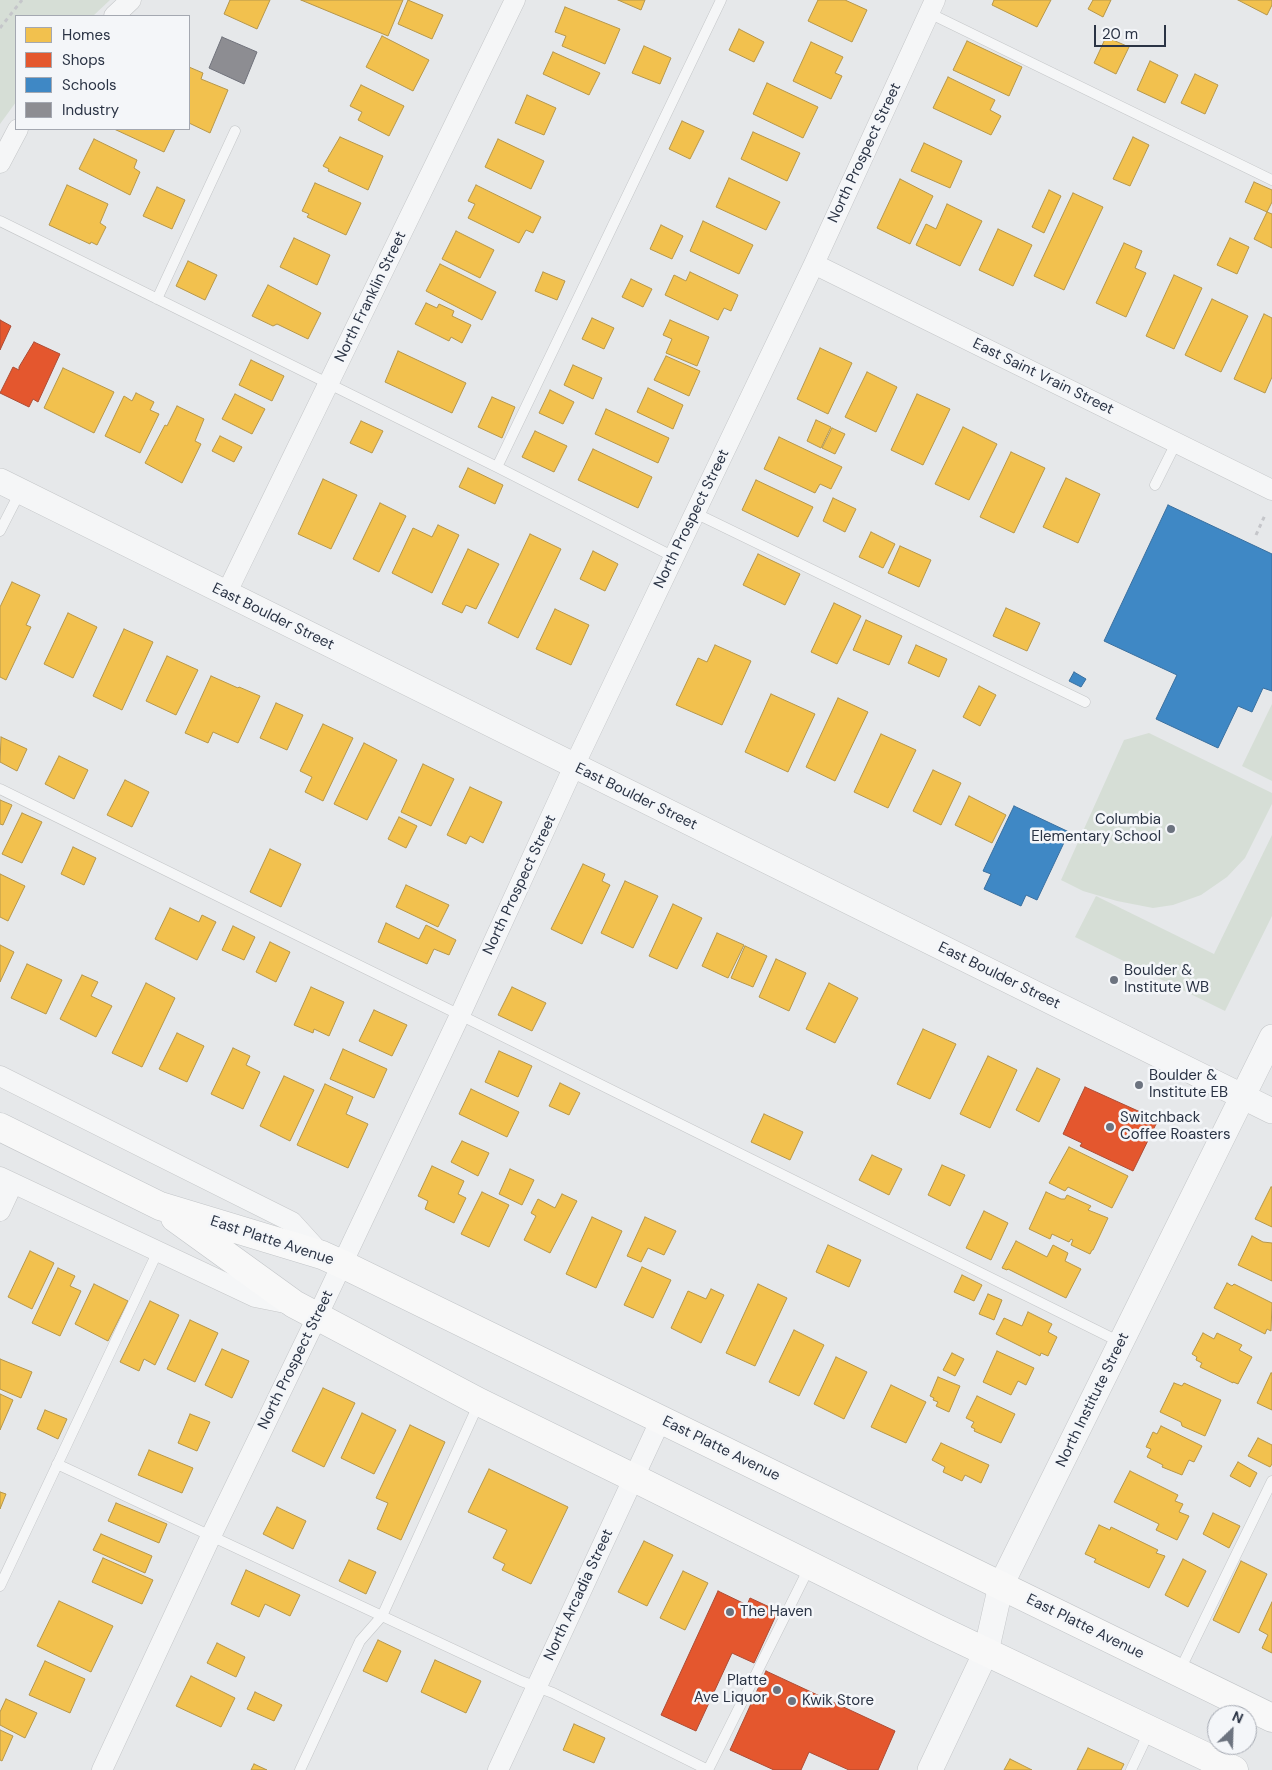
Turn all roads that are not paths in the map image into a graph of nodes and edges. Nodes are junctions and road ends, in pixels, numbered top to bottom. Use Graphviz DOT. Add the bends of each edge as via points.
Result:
graph roads {
  1 [pos="131,0"];
  2 [pos="515,0"];
  3 [pos="721,0"];
  4 [pos="932,6"];
  5 [pos="115,15"];
  6 [pos="17,130"];
  7 [pos="235,131"];
  8 [pos="0,163"];
  9 [pos="1272,180"];
  10 [pos="0,221"];
  11 [pos="814,264"];
  12 [pos="157,299"];
  13 [pos="328,384"];
  14 [pos="1176,443"];
  15 [pos="497,467"];
  16 [pos="1155,485"];
  17 [pos="10,486"];
  18 [pos="1272,490"];
  19 [pos="695,513"];
  20 [pos="0,530"];
  21 [pos="674,557"];
  22 [pos="226,594"];
  23 [pos="1085,702"];
  24 [pos="574,766"];
  25 [pos="0,789"];
  26 [pos="460,1015"];
  27 [pos="1272,1037"];
  28 [pos="0,1076"];
  29 [pos="1242,1096"];
  30 [pos="1272,1111"];
  31 [pos="0,1127"];
  32 [pos="6,1180"];
  33 [pos="160,1206"];
  34 [pos="0,1211"];
  35 [pos="158,1251"];
  36 [pos="332,1259"];
  37 [pos="294,1304"];
  38 [pos="318,1317"];
  39 [pos="1121,1343"];
  40 [pos="479,1402"];
  41 [pos="661,1420"];
  42 [pos="57,1464"];
  43 [pos="634,1478"];
  44 [pos="1272,1481"];
  45 [pos="211,1536"];
  46 [pos="810,1565"];
  47 [pos="0,1586"];
  48 [pos="1001,1586"];
  49 [pos="382,1616"];
  50 [pos="986,1652"];
  51 [pos="1178,1673"];
  52 [pos="536,1687"];
  53 [pos="1272,1718"];
  54 [pos="1150,1730"];
  55 [pos="102,1770"];
  56 [pos="300,1770"];
  57 [pos="498,1770"];
  58 [pos="708,1770"];
  59 [pos="930,1770"];
  60 [pos="1131,1770"];
  61 [pos="1234,1770"];
  1 -- 5 [label="street"];
  2 -- 13 [label="street, North Franklin Street"];
  3 -- 15 [label="lane"];
  4 -- 9 [label="lane"];
  4 -- 11 [label="street, North Prospect Street"];
  6 -- 8 [label="street"];
  7 -- 12 [label="lane"];
  10 -- 12 [label="lane"];
  11 -- 14 [label="street, East Saint Vrain Street"];
  11 -- 19 [label="street, North Prospect Street"];
  12 -- 13 [label="lane"];
  13 -- 15 [label="lane"];
  13 -- 22 [label="street, North Franklin Street"];
  14 -- 16 [label="lane"];
  14 -- 18 [label="street, East Saint Vrain Street"];
  15 -- 21 [label="lane"];
  17 -- 20 [label="lane"];
  17 -- 22 [label="street, East Boulder Street"];
  19 -- 21 [label="street, North Prospect Street"];
  19 -- 23 [label="lane"];
  21 -- 24 [label="street, North Prospect Street"];
  22 -- 24 [label="street, East Boulder Street"];
  24 -- 26 [label="street, North Prospect Street"];
  24 -- 29 [label="street, East Boulder Street"];
  25 -- 26 [label="lane"];
  26 -- 36 [label="street, North Prospect Street"];
  26 -- 39 [label="lane"];
  27 -- 29 [label="street, North Institute Street"];
  28 -- 36 [label="street" via="292,1222"];
  29 -- 30 [label="street, East Boulder Street"];
  29 -- 39 [label="street, North Institute Street"];
  31 -- 33 [label="main road, East Platte Avenue"];
  32 -- 34 [label="street"];
  32 -- 35 [label="street"];
  33 -- 36 [label="main road, East Platte Avenue"];
  33 -- 37 [label="main road, East Platte Avenue"];
  35 -- 37 [label="street" via="255,1297"];
  35 -- 42 [label="lane"];
  36 -- 38 [label="street, North Prospect Street"];
  36 -- 41 [label="main road, East Platte Avenue"];
  37 -- 38 [label="main road, East Platte Avenue"];
  38 -- 40 [label="main road, East Platte Avenue"];
  38 -- 45 [label="street, North Prospect Street"];
  39 -- 48 [label="street, North Institute Street"];
  40 -- 43 [label="main road, East Platte Avenue"];
  40 -- 49 [label="lane"];
  41 -- 43 [label="street, North Arcadia Street"];
  41 -- 48 [label="main road, East Platte Avenue"];
  42 -- 45 [label="lane"];
  42 -- 47 [label="lane"];
  43 -- 46 [label="main road, East Platte Avenue"];
  43 -- 52 [label="street, North Arcadia Street"];
  44 -- 51 [label="lane"];
  45 -- 49 [label="lane"];
  45 -- 55 [label="street, North Prospect Street"];
  46 -- 50 [label="main road, East Platte Avenue"];
  46 -- 58 [label="lane"];
  48 -- 50 [label="street, North Institute Street"];
  48 -- 51 [label="main road, East Platte Avenue"];
  49 -- 52 [label="lane"];
  49 -- 56 [label="lane" via="360,1641"];
  50 -- 54 [label="main road, East Platte Avenue"];
  50 -- 59 [label="street, North Institute Street"];
  51 -- 53 [label="main road, East Platte Avenue"];
  52 -- 57 [label="street, North Arcadia Street"];
  52 -- 58 [label="lane"];
  54 -- 60 [label="lane"];
  54 -- 61 [label="main road, East Platte Avenue"];
}
